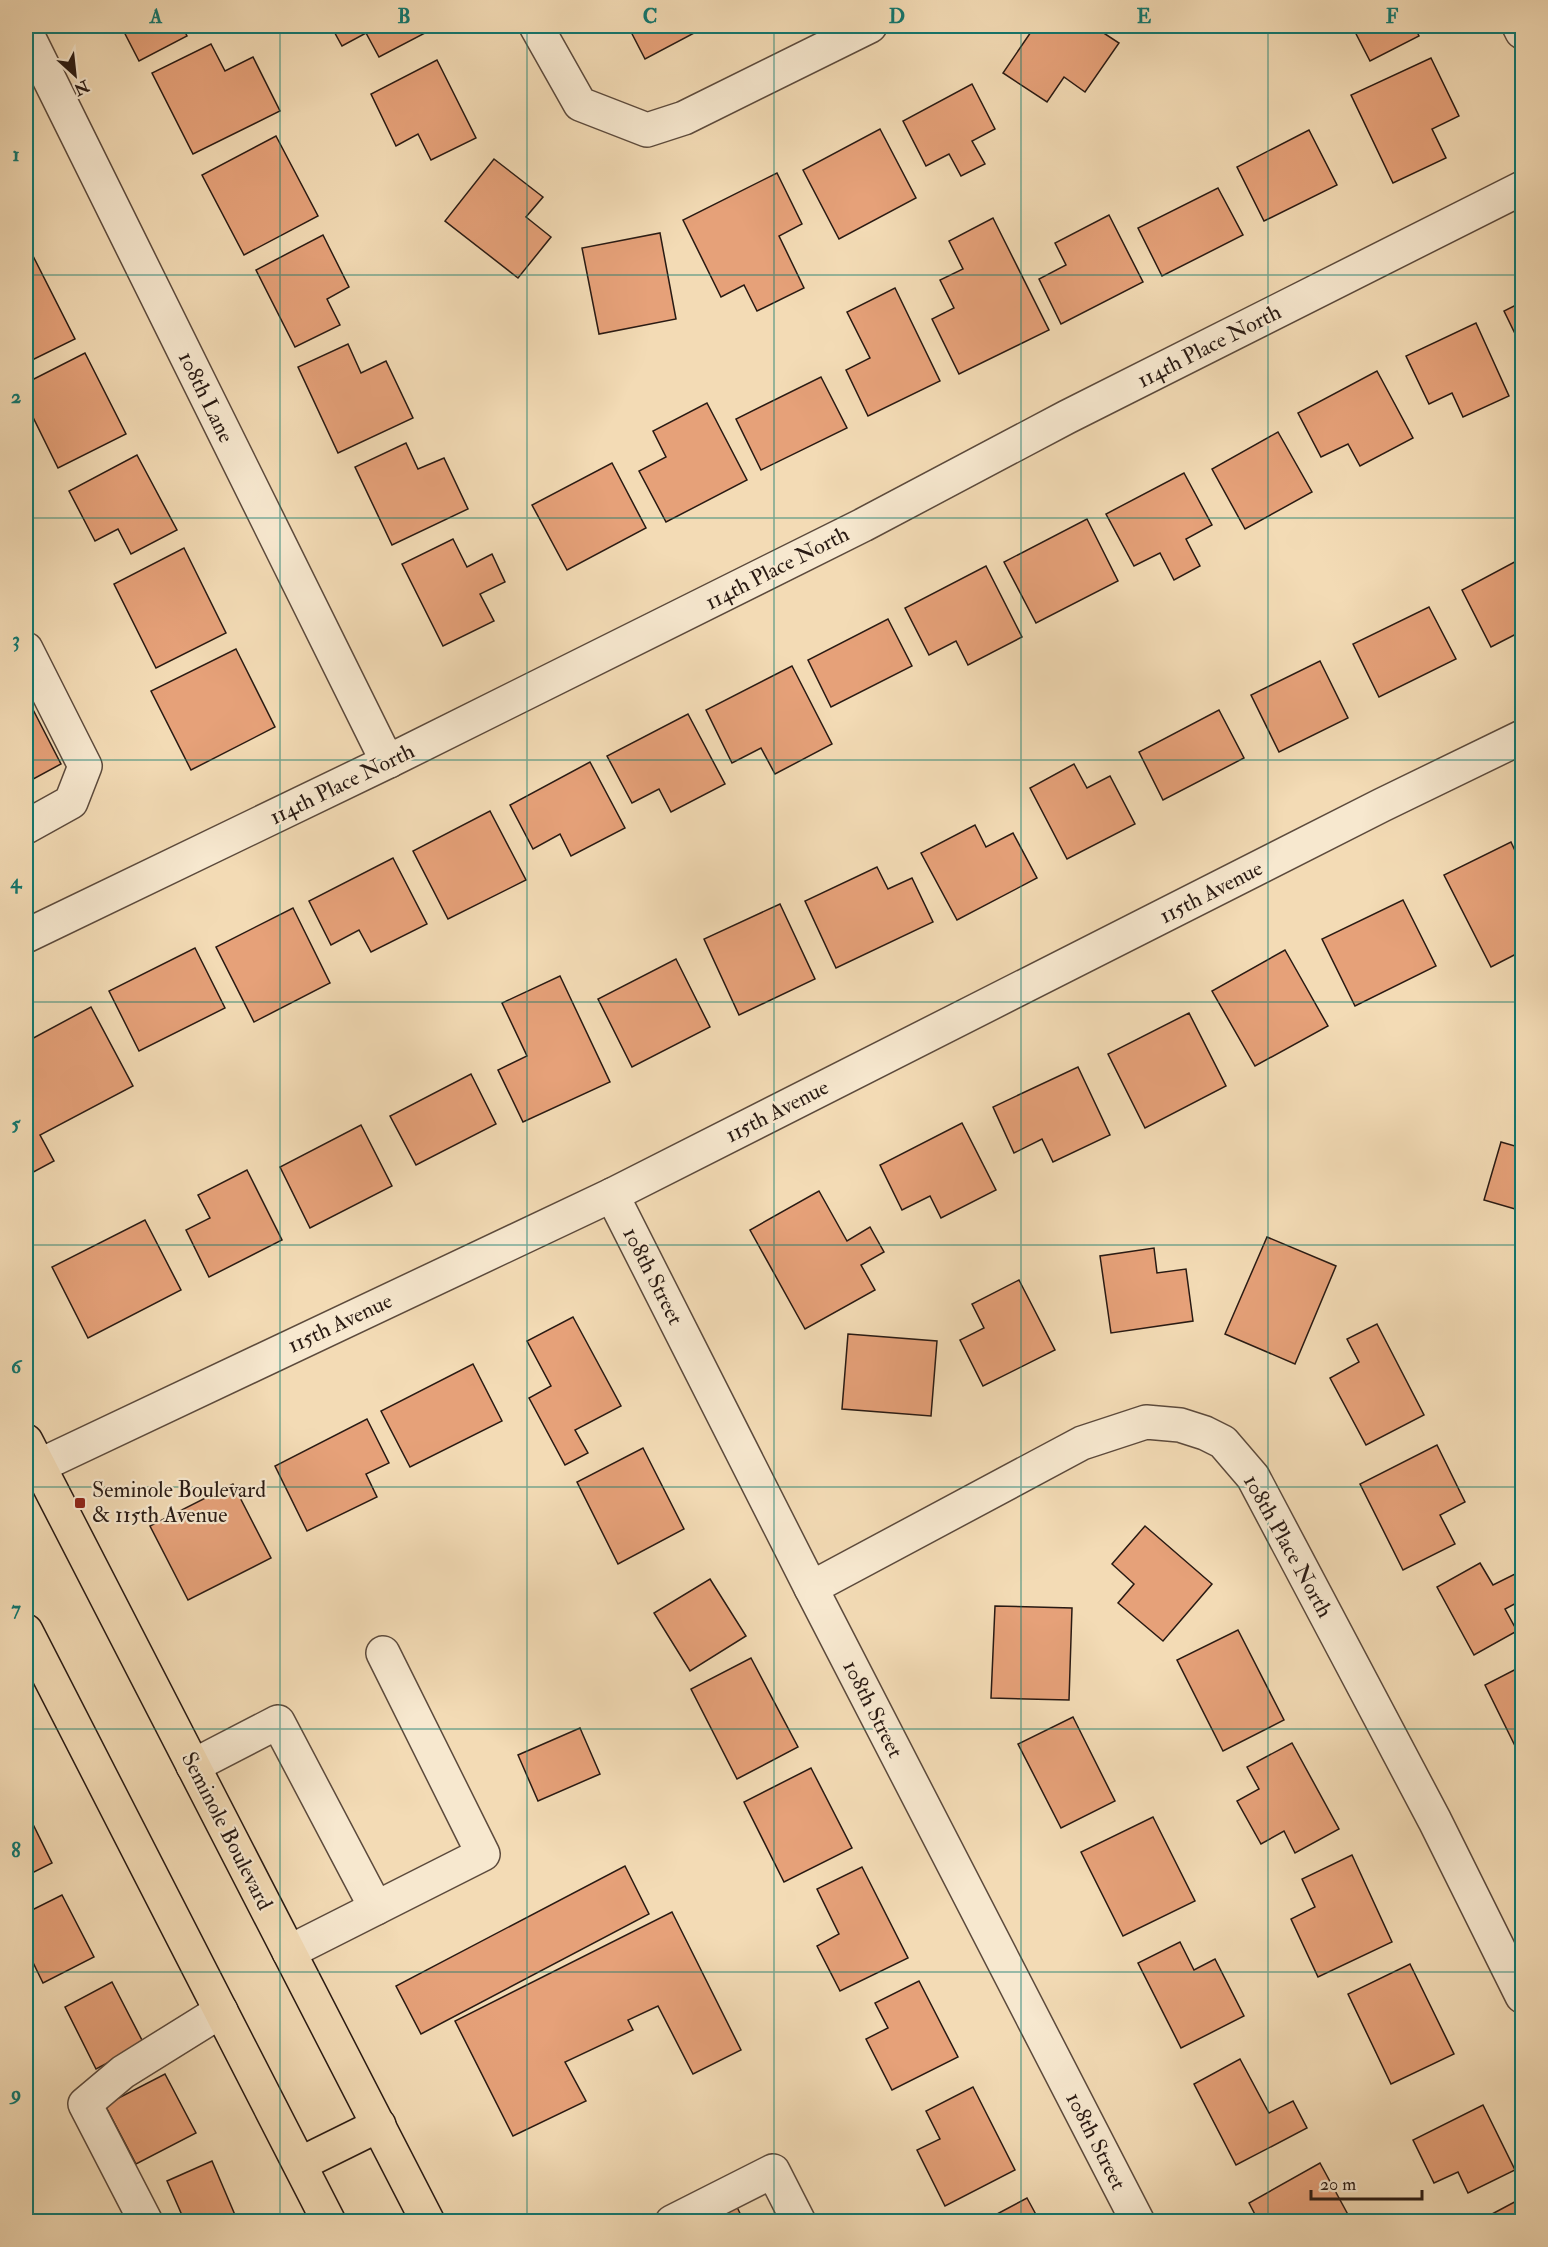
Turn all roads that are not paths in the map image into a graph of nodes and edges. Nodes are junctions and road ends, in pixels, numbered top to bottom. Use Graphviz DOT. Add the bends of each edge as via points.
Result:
graph roads {
  1 [pos="536,26"];
  2 [pos="870,26"];
  3 [pos="1519,26"];
  4 [pos="26,32"];
  5 [pos="1522,32"];
  6 [pos="1522,188"];
  7 [pos="26,649"];
  8 [pos="1522,736"];
  9 [pos="389,761"];
  10 [pos="26,827"];
  11 [pos="26,936"];
  12 [pos="612,1195"];
  13 [pos="30,1460"];
  14 [pos="811,1588"];
  15 [pos="26,1631"];
  16 [pos="383,1653"];
  17 [pos="193,1766"];
  18 [pos="376,1908"];
  19 [pos="289,1952"];
  20 [pos="1522,1996"];
  21 [pos="222,2011"];
  22 [pos="379,2125"];
  23 [pos="300,2164"];
  24 [pos="146,2222"];
  25 [pos="329,2222"];
  26 [pos="428,2222"];
  27 [pos="672,2222"];
  28 [pos="799,2222"];
  29 [pos="1138,2222"];
  1 -- 2 [label="street" via="580,104 647,130 684,118"];
  3 -- 5 [label="street"];
  4 -- 9 [label="street, 108th Lane"];
  6 -- 9 [label="street, 114th Place North" via="1067,417 863,525"];
  7 -- 10 [label="street" via="85,766 70,802"];
  8 -- 12 [label="street, 115th Avenue"];
  9 -- 11 [label="street, 114th Place North"];
  12 -- 13 [label="street, 115th Avenue"];
  12 -- 14 [label="street, 108th Street"];
  13 -- 17 [label="main road, Seminole Boulevard"];
  14 -- 20 [label="street, 108th Place North" via="1082,1443 1146,1422 1180,1425 1223,1442 1253,1477 1435,1821"];
  14 -- 29 [label="street, 108th Street"];
  15 -- 21 [label="main road"];
  16 -- 18 [label="street" via="483,1854"];
  17 -- 18 [label="street" via="278,1722"];
  17 -- 19 [label="main road, Seminole Boulevard"];
  18 -- 19 [label="street"];
  19 -- 22 [label="main road, Seminole Boulevard"];
  21 -- 23 [label="main road"];
  21 -- 24 [label="street" via="123,2072 85,2104"];
  22 -- 23 [label="main road"];
  22 -- 26 [label="main road, Seminole Boulevard"];
  23 -- 25 [label="main road"];
  27 -- 28 [label="street" via="773,2171"];
}
